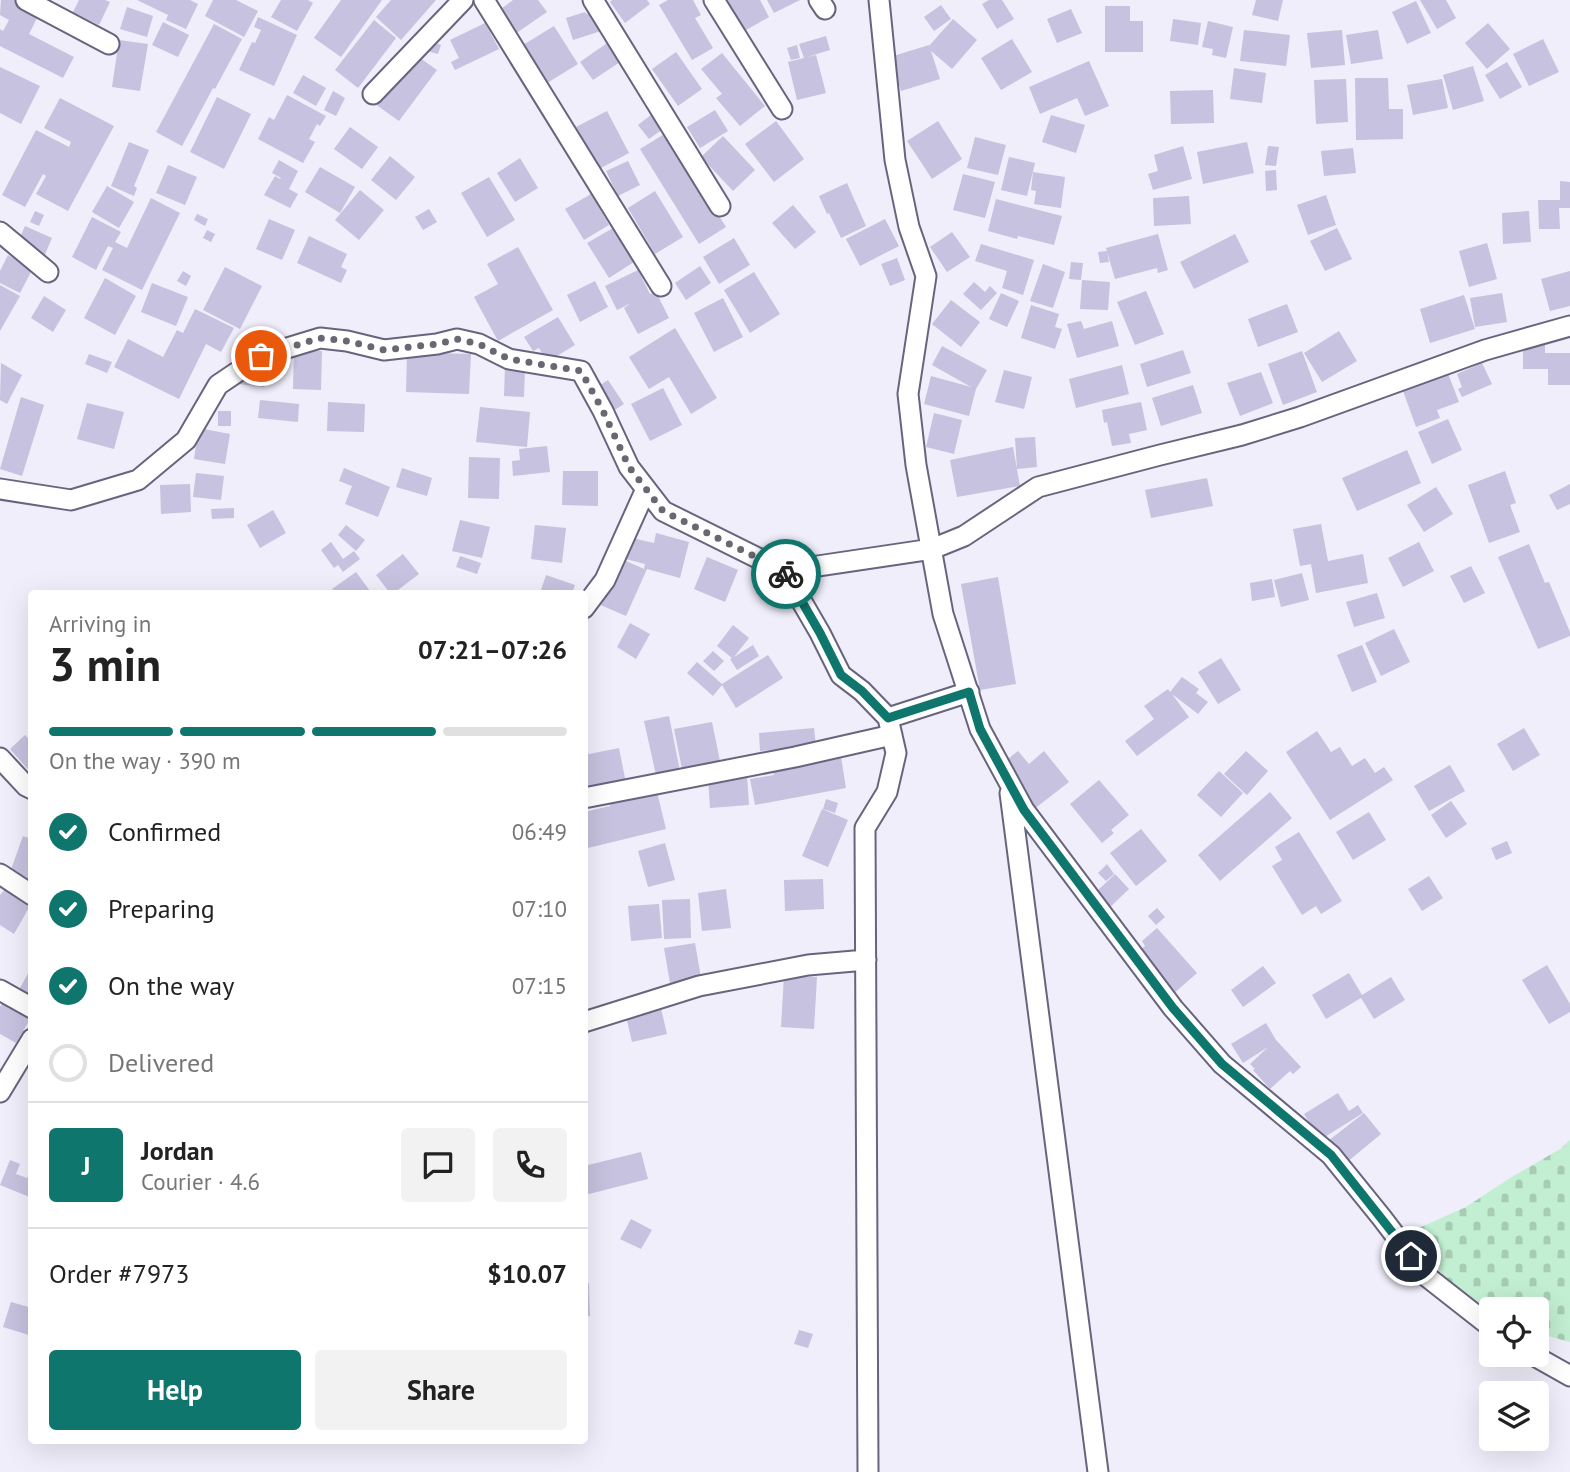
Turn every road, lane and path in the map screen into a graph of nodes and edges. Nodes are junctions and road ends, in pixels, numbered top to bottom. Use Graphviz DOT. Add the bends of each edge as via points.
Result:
graph roads {
  1 [pos="26,0"];
  2 [pos="463,0"];
  3 [pos="484,0"];
  4 [pos="593,0"];
  5 [pos="714,0"];
  6 [pos="879,0"];
  7 [pos="109,44"];
  8 [pos="373,94"];
  9 [pos="782,109"];
  10 [pos="720,206"];
  11 [pos="0,232"];
  12 [pos="48,272"];
  13 [pos="661,286"];
  14 [pos="1570,326"];
  15 [pos="0,489"];
  16 [pos="646,489"];
  17 [pos="932,549"];
  18 [pos="784,571"];
  19 [pos="588,602"];
  20 [pos="969,692"];
  21 [pos="890,726"];
  22 [pos="0,758"];
  23 [pos="1009,782"];
  24 [pos="28,787"];
  25 [pos="588,797"];
  26 [pos="0,874"];
  27 [pos="28,892"];
  28 [pos="866,960"];
  29 [pos="0,990"];
  30 [pos="28,1006"];
  31 [pos="588,1021"];
  32 [pos="28,1046"];
  33 [pos="0,1092"];
  34 [pos="1479,1318"];
  35 [pos="1549,1364"];
  36 [pos="1570,1376"];
  37 [pos="868,1472"];
  38 [pos="1098,1472"];
  1 -- 7 [label="street"];
  2 -- 8 [label="street"];
  3 -- 13 [label="street"];
  4 -- 10 [label="street"];
  5 -- 9 [label="street"];
  6 -- 17 [label="street" via="895,160 909,227 926,276 908,394"];
  11 -- 12 [label="street"];
  14 -- 17 [label="street" via="1485,350 1242,435 1038,487 964,536"];
  15 -- 16 [label="street" via="71,500 138,480 186,440 218,385 261,356 320,338 384,350 457,339 509,359 581,371 629,467"];
  16 -- 18 [label="street" via="663,511"];
  16 -- 19 [label="street" via="604,580"];
  17 -- 18 [label="street"];
  17 -- 20 [label="street" via="943,614"];
  18 -- 21 [label="street" via="841,675 862,691"];
  20 -- 21 [label="street"];
  20 -- 23 [label="street" via="980,729"];
  21 -- 25 [label="street" via="795,757"];
  21 -- 28 [label="street" via="896,753 887,792 865,828"];
  22 -- 24 [label="street"];
  23 -- 34 [label="street" via="1024,810 1189,1027 1222,1064 1331,1155 1426,1276"];
  23 -- 38 [label="street"];
  26 -- 27 [label="street"];
  28 -- 31 [label="street" via="808,965 699,986"];
  28 -- 37 [label="street"];
  29 -- 30 [label="street"];
  32 -- 33 [label="street"];
  35 -- 36 [label="street"];
}
